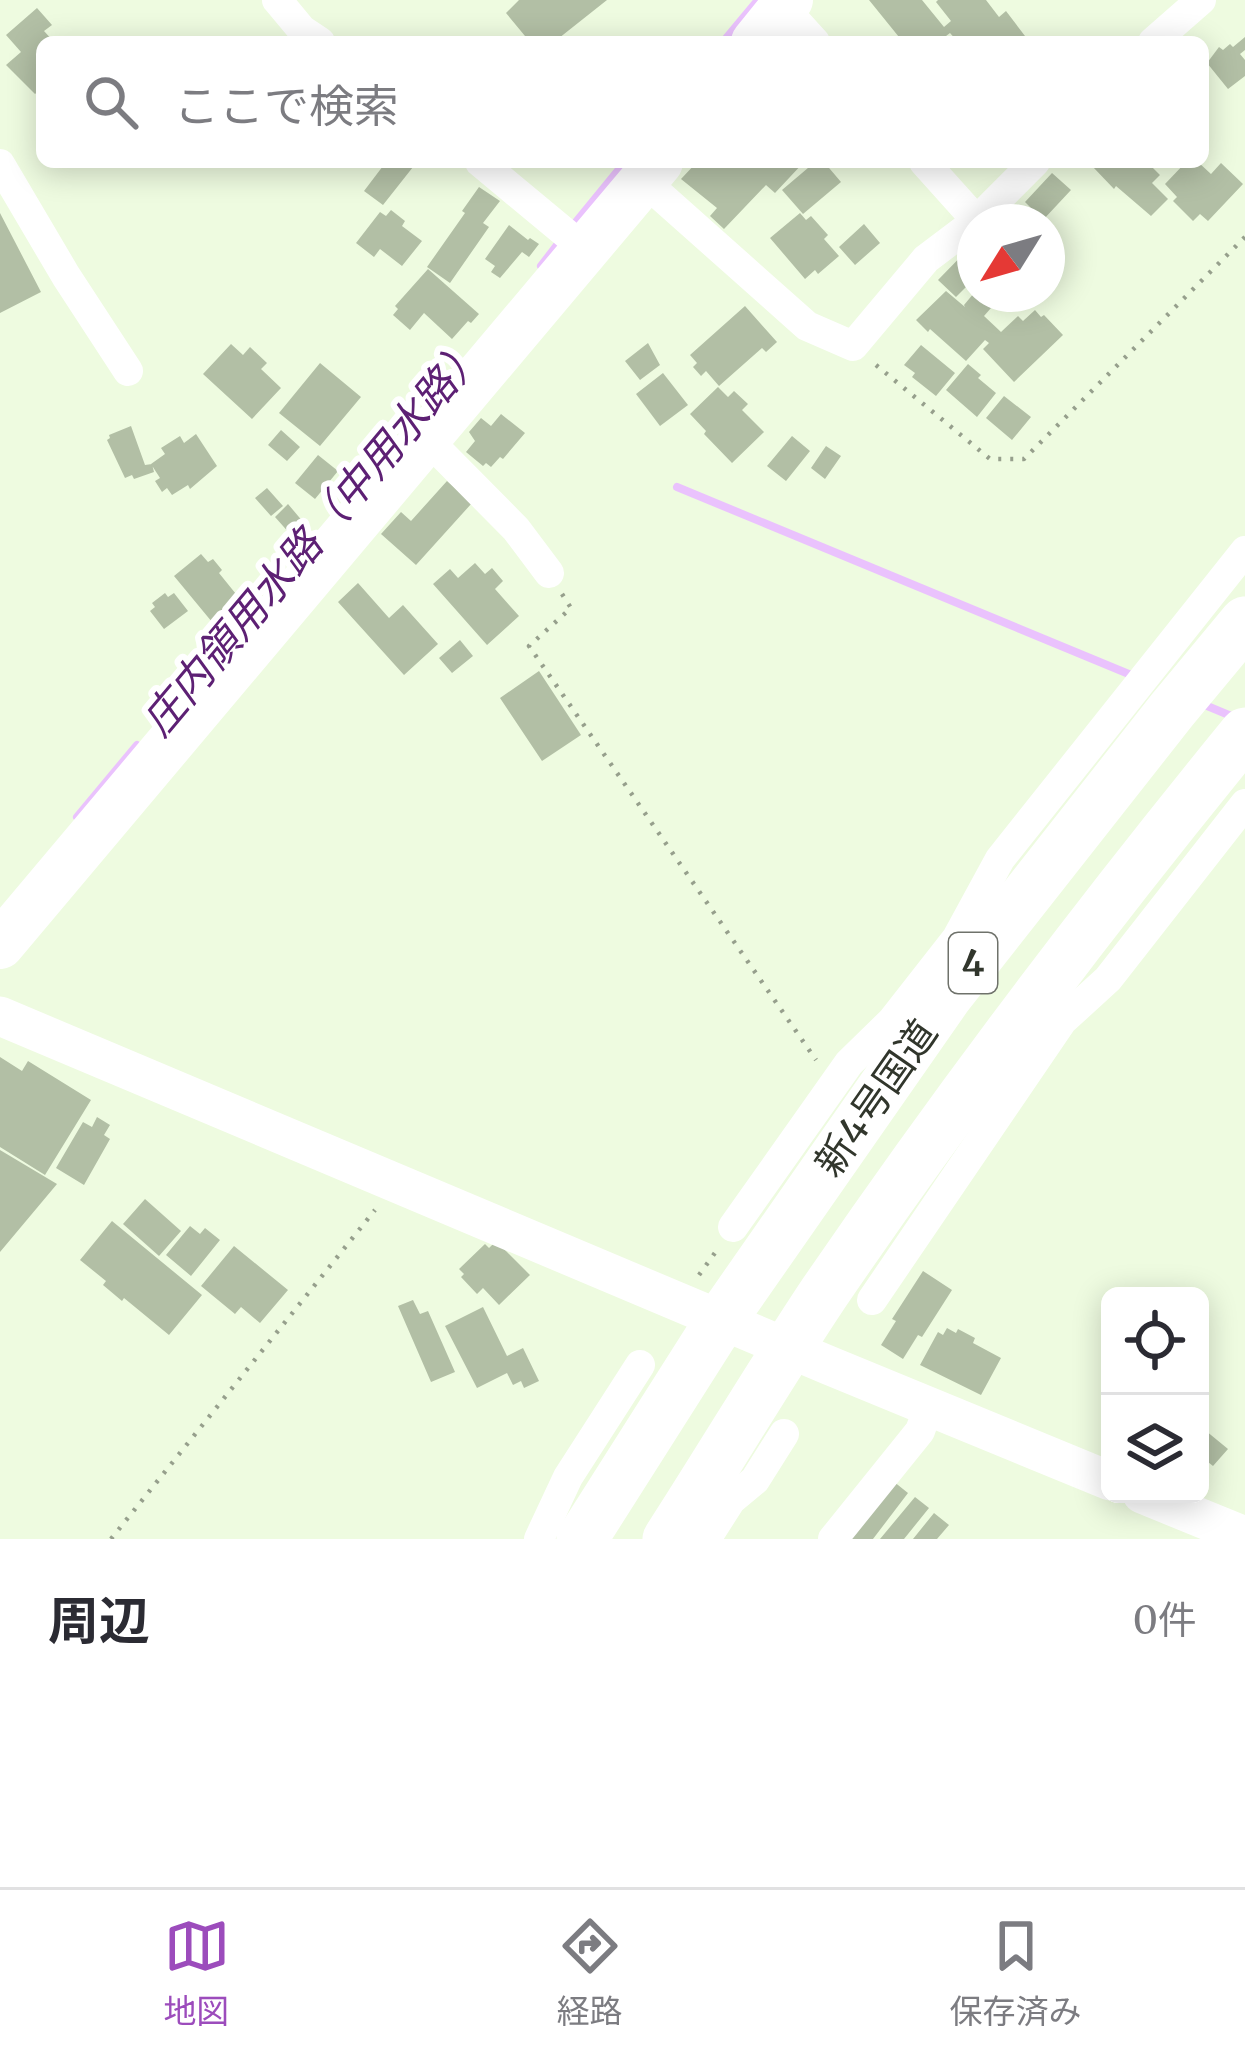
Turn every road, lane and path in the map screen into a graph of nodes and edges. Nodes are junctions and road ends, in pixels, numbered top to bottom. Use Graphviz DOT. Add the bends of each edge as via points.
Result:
graph roads {
  1 [pos="277,0"];
  2 [pos="1201,0"];
  3 [pos="311,36"];
  4 [pos="1160,36"];
  5 [pos="0,164"];
  6 [pos="487,168"];
  7 [pos="929,168"];
  8 [pos="1029,168"];
  9 [pos="652,171"];
  10 [pos="960,204"];
  11 [pos="994,204"];
  12 [pos="957,236"];
  13 [pos="1245,237"];
  14 [pos="586,250"];
  15 [pos="854,346"];
  16 [pos="128,371"];
  17 [pos="426,438"];
  18 [pos="1245,551"];
  19 [pos="549,573"];
  20 [pos="1245,622"];
  21 [pos="1245,733"];
  22 [pos="1245,804"];
  23 [pos="0,945"];
  24 [pos="936,987"];
  25 [pos="0,1016"];
  26 [pos="1026,1040"];
  27 [pos="833,1084"];
  28 [pos="398,1182"];
  29 [pos="733,1227"];
  30 [pos="708,1300"];
  31 [pos="872,1300"];
  32 [pos="788,1348"];
  33 [pos="640,1366"];
  34 [pos="928,1406"];
  35 [pos="784,1434"];
  36 [pos="1101,1477"];
  37 [pos="1164,1503"];
  38 [pos="690,1534"];
  39 [pos="1245,1536"];
  40 [pos="112,1539"];
  41 [pos="539,1539"];
  42 [pos="582,1539"];
  43 [pos="833,1539"];
  1 -- 3 [label="street"];
  2 -- 4 [label="street"];
  5 -- 16 [label="street"];
  6 -- 14 [label="street"];
  7 -- 10 [label="street"];
  8 -- 11 [label="street"];
  9 -- 14 [label="main road"];
  9 -- 15 [label="street" via="807,326"];
  12 -- 15 [label="street" via="926,259"];
  13 -- 15 [label="path" via="1024,459 990,459"];
  14 -- 17 [label="main road"];
  17 -- 19 [label="street"];
  17 -- 23 [label="main road"];
  18 -- 24 [label="street" via="1000,859"];
  19 -- 27 [label="path" via="571,608 529,646"];
  20 -- 24 [label="highway, 新4号国道 / 4"];
  21 -- 26 [label="highway, 新4号国道 / 4"];
  22 -- 26 [label="street" via="1108,979 1062,1021"];
  24 -- 27 [label="street"];
  24 -- 30 [label="highway, 新4号国道 / 4"];
  25 -- 28 [label="street"];
  26 -- 31 [label="street"];
  26 -- 32 [label="highway, 新4号国道 / 4" via="909,1171"];
  27 -- 29 [label="street"];
  28 -- 30 [label="street"];
  28 -- 40 [label="path"];
  29 -- 30 [label="path"];
  30 -- 32 [label="street"];
  30 -- 42 [label="highway, 新4号国道 / 4"];
  32 -- 34 [label="street"];
  32 -- 38 [label="highway, 新4号国道 / 4" via="751,1403"];
  33 -- 41 [label="street" via="568,1477"];
  34 -- 36 [label="street"];
  34 -- 43 [label="street" via="920,1431"];
  35 -- 38 [label="street" via="755,1480"];
  37 -- 39 [label="street"];
}
